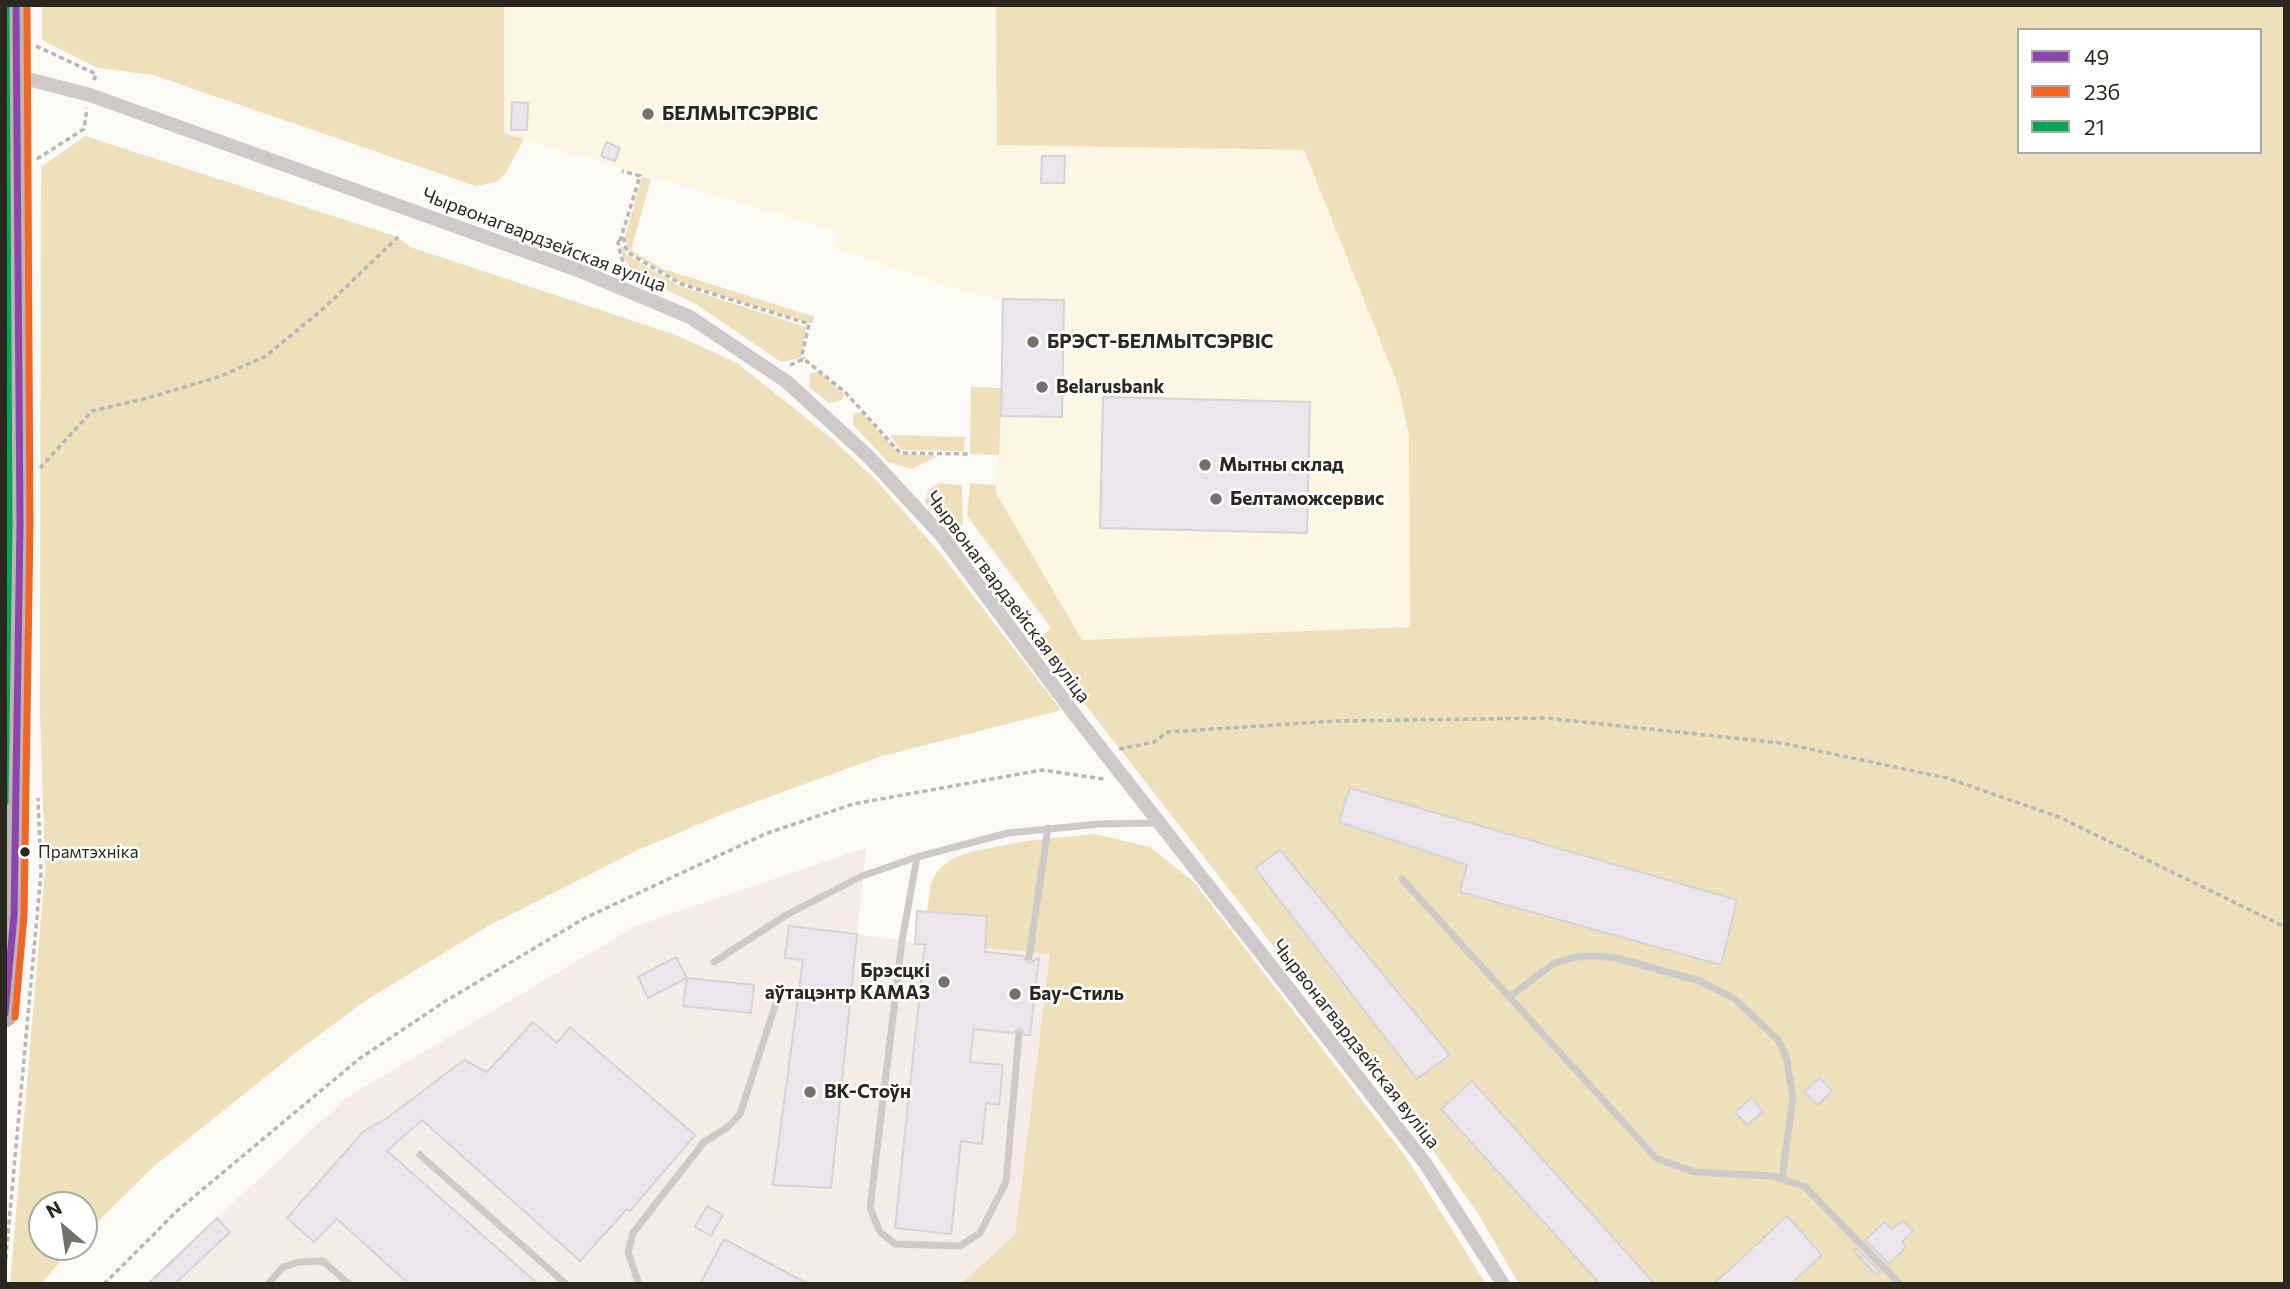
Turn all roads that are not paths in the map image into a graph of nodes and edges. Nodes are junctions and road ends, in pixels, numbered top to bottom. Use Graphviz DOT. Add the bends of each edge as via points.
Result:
graph roads {
  1 [pos="16,5"];
  2 [pos="16,76"];
  3 [pos="13,525"];
  4 [pos="12,656"];
  5 [pos="1159,823"];
  6 [pos="1048,828"];
  7 [pos="918,857"];
  8 [pos="1402,879"];
  9 [pos="1029,957"];
  10 [pos="714,962"];
  11 [pos="1509,997"];
  12 [pos="776,1000"];
  13 [pos="5,1016"];
  14 [pos="1019,1034"];
  15 [pos="420,1155"];
  16 [pos="1782,1178"];
  17 [pos="268,1284"];
  18 [pos="349,1284"];
  19 [pos="566,1284"];
  20 [pos="639,1284"];
  21 [pos="1503,1284"];
  22 [pos="1900,1284"];
  1 -- 2 [label="highway"];
  2 -- 3 [label="highway" via="19,161"];
  2 -- 5 [label="street, Чырвонагвардзейская вуліца" via="90,95 594,276 690,317 738,348 787,382 906,495"];
  3 -- 4 [label="highway"];
  4 -- 13 [label="highway" via="14,916"];
  5 -- 6 [label="lane"];
  5 -- 21 [label="street, Чырвонагвардзейская вуліца" via="1425,1163"];
  6 -- 7 [label="lane" via="1008,833"];
  6 -- 9 [label="lane"];
  7 -- 10 [label="lane" via="862,876 788,914"];
  7 -- 14 [label="lane" via="902,941 870,1208 880,1232 895,1244 960,1246 980,1233 1006,1182"];
  8 -- 11 [label="lane"];
  11 -- 16 [label="lane" via="1656,1158 1693,1172"];
  11 -- 16 [label="lane" via="1553,964 1595,956 1700,981 1735,999 1778,1040 1786,1056 1793,1097"];
  12 -- 20 [label="lane" via="740,1114 704,1142 633,1233 628,1252"];
  15 -- 19 [label="lane"];
  16 -- 22 [label="lane" via="1815,1195"];
  17 -- 18 [label="lane" via="283,1268 323,1261"];
}
